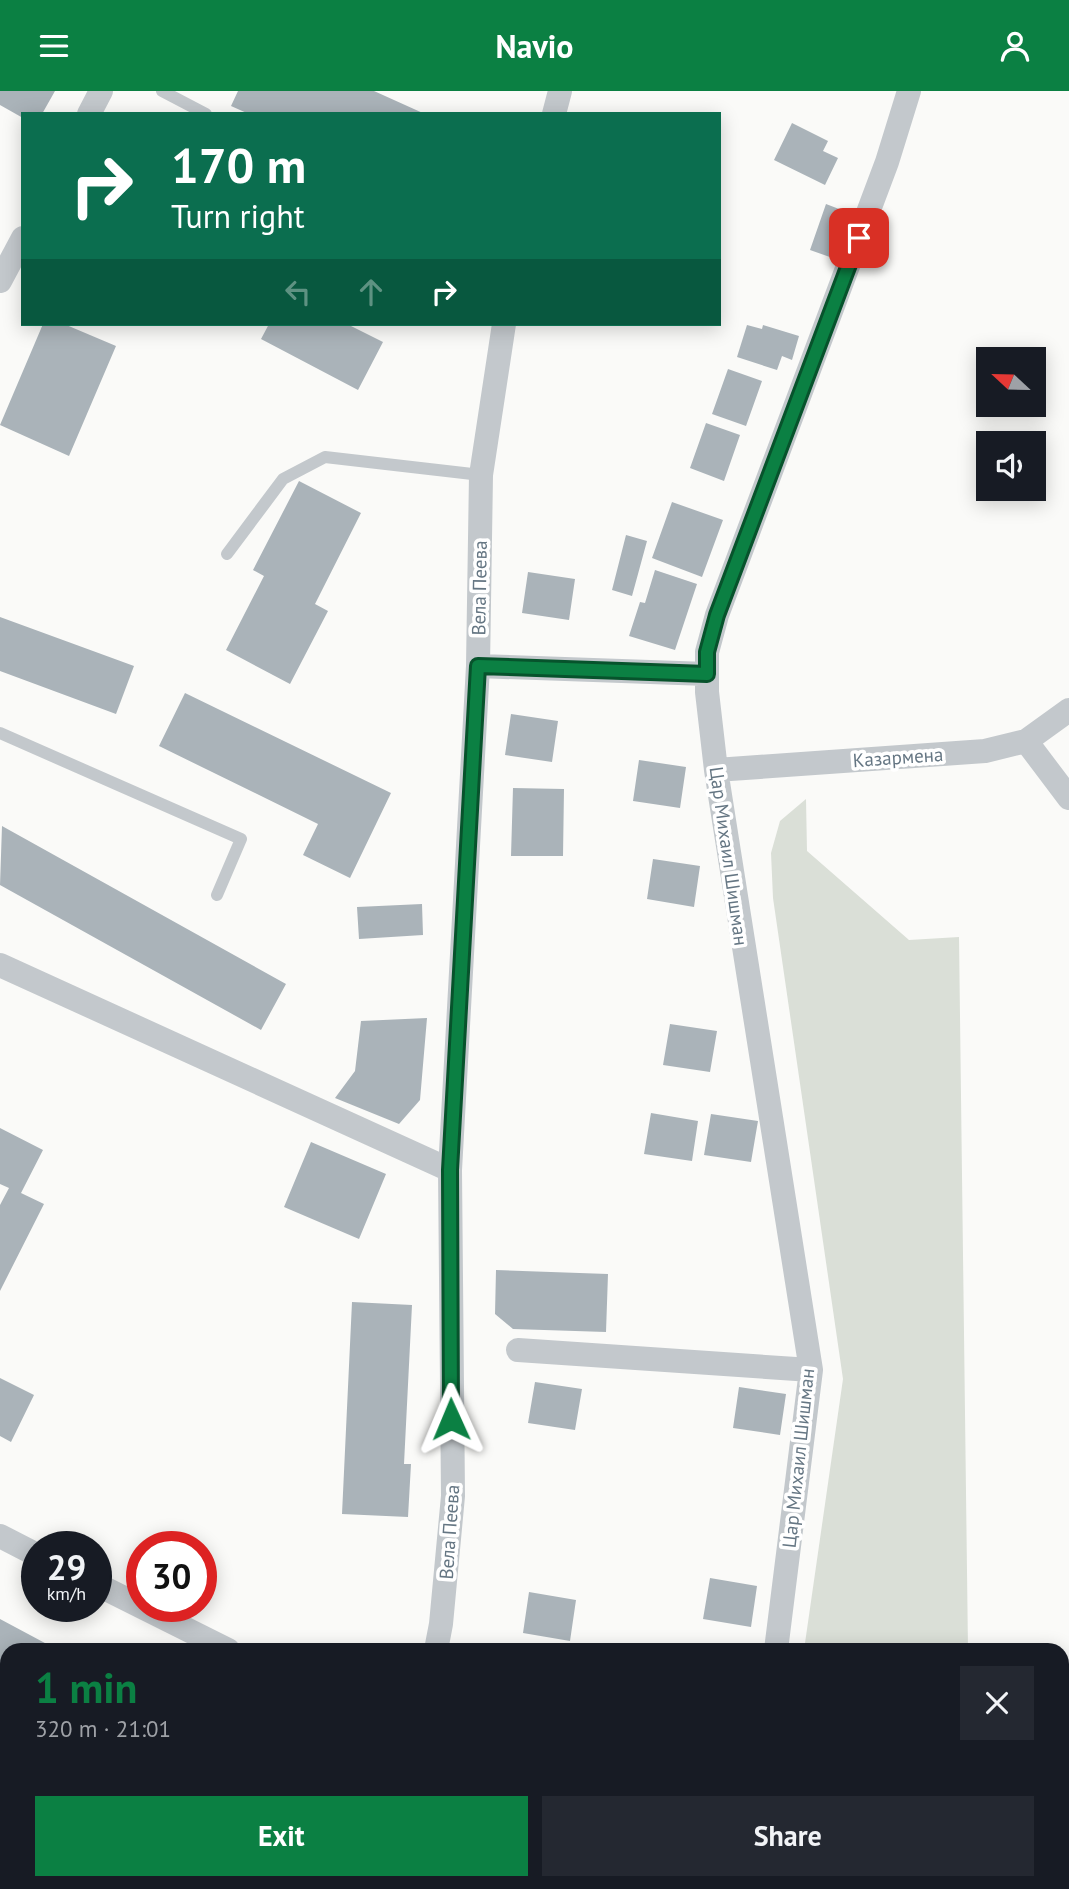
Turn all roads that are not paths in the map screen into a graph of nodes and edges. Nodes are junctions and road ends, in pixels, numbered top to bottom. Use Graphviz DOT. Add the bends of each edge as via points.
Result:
graph roads {
  1 [pos="101,91"];
  2 [pos="162,91"];
  3 [pos="560,91"];
  4 [pos="909,91"];
  5 [pos="90,112"];
  6 [pos="202,112"];
  7 [pos="555,112"];
  8 [pos="21,242"];
  9 [pos="0,281"];
  10 [pos="504,326"];
  11 [pos="481,475"];
  12 [pos="227,554"];
  13 [pos="478,666"];
  14 [pos="707,674"];
  15 [pos="1069,710"];
  16 [pos="0,733"];
  17 [pos="1026,741"];
  18 [pos="716,770"];
  19 [pos="1069,798"];
  20 [pos="217,895"];
  21 [pos="0,965"];
  22 [pos="450,1170"];
  23 [pos="518,1350"];
  24 [pos="811,1370"];
  25 [pos="0,1536"];
  26 [pos="21,1547"];
  27 [pos="112,1592"];
  28 [pos="214,1643"];
  29 [pos="437,1643"];
  30 [pos="777,1643"];
  1 -- 5 [label="street"];
  2 -- 6 [label="lane"];
  3 -- 7 [label="street"];
  4 -- 14 [label="street, Цар Михаил Шишман" via="887,162 717,615 707,652"];
  8 -- 9 [label="street"];
  10 -- 11 [label="street, Вела Пеева"];
  11 -- 12 [label="lane" via="325,457 283,479"];
  11 -- 13 [label="street, Вела Пеева"];
  13 -- 14 [label="street"];
  13 -- 22 [label="street, Вела Пеева"];
  14 -- 18 [label="street, Цар Михаил Шишман"];
  15 -- 17 [label="street, Казармена"];
  16 -- 20 [label="lane" via="241,839"];
  17 -- 18 [label="street, Казармена" via="985,751"];
  17 -- 19 [label="street"];
  18 -- 24 [label="street, Цар Михаил Шишман"];
  21 -- 22 [label="street"];
  22 -- 29 [label="street, Вела Пеева" via="453,1496"];
  23 -- 24 [label="street"];
  24 -- 30 [label="street, Цар Михаил Шишман"];
  25 -- 26 [label="street"];
  27 -- 28 [label="street"];
}
